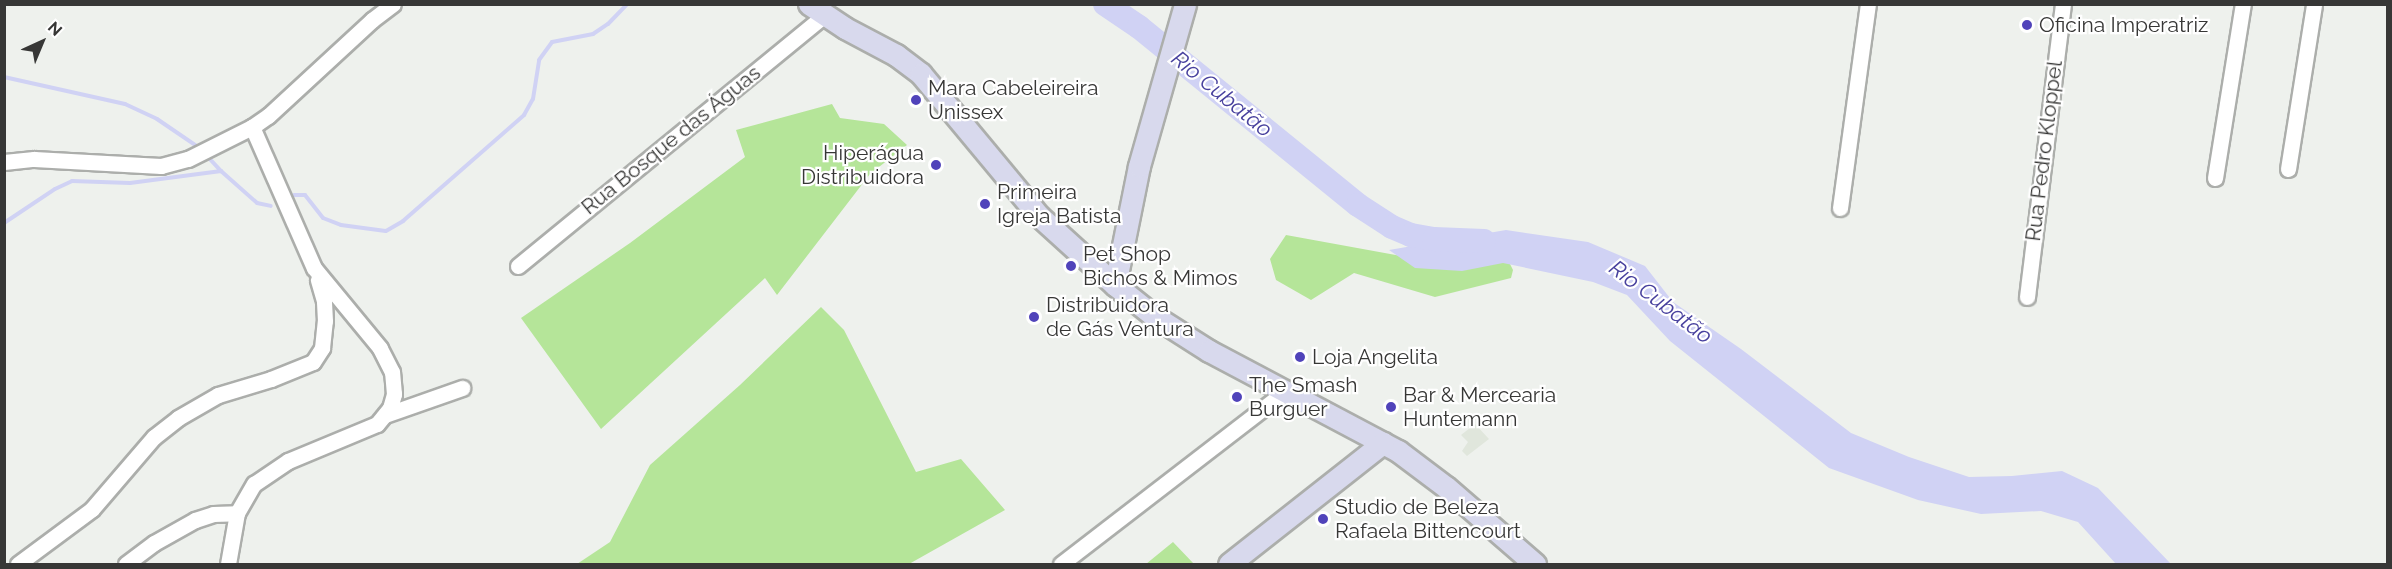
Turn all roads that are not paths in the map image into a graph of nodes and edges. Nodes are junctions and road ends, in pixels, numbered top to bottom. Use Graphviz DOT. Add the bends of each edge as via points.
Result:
graph roads {
  1 [pos="393,4"];
  2 [pos="1185,4"];
  3 [pos="1868,4"];
  4 [pos="2063,4"];
  5 [pos="2242,4"];
  6 [pos="2314,4"];
  7 [pos="817,10"];
  8 [pos="252,127"];
  9 [pos="4,162"];
  10 [pos="2288,169"];
  11 [pos="2215,178"];
  12 [pos="1840,208"];
  13 [pos="518,266"];
  14 [pos="314,268"];
  15 [pos="1115,285"];
  16 [pos="2027,297"];
  17 [pos="462,388"];
  18 [pos="1286,392"];
  19 [pos="386,415"];
  20 [pos="1383,443"];
  21 [pos="237,513"];
  22 [pos="18,564"];
  23 [pos="126,564"];
  24 [pos="228,564"];
  25 [pos="1061,564"];
  26 [pos="1229,564"];
  27 [pos="1535,564"];
  1 -- 8 [label="street"];
  2 -- 15 [label="main road" via="1139,166"];
  3 -- 12 [label="street"];
  4 -- 16 [label="street, Rua Pedro Kloppel"];
  5 -- 11 [label="street"];
  6 -- 10 [label="street"];
  7 -- 13 [label="street, Rua Bosque das Águas"];
  7 -- 15 [label="main road" via="896,55 921,74 1028,203"];
  8 -- 9 [label="street" via="188,159 167,165 34,159"];
  8 -- 14 [label="street"];
  14 -- 19 [label="street" via="372,337 390,366 394,394"];
  14 -- 22 [label="street" via="325,315 322,348 313,362 218,394 178,418 154,436 92,508"];
  15 -- 18 [label="main road" via="1180,334"];
  17 -- 19 [label="street"];
  18 -- 20 [label="main road"];
  18 -- 25 [label="street"];
  19 -- 21 [label="street" via="369,428 266,474 254,484"];
  20 -- 26 [label="main road"];
  20 -- 27 [label="main road" via="1428,472"];
  21 -- 23 [label="street" via="195,520"];
  21 -- 24 [label="street"];
}
